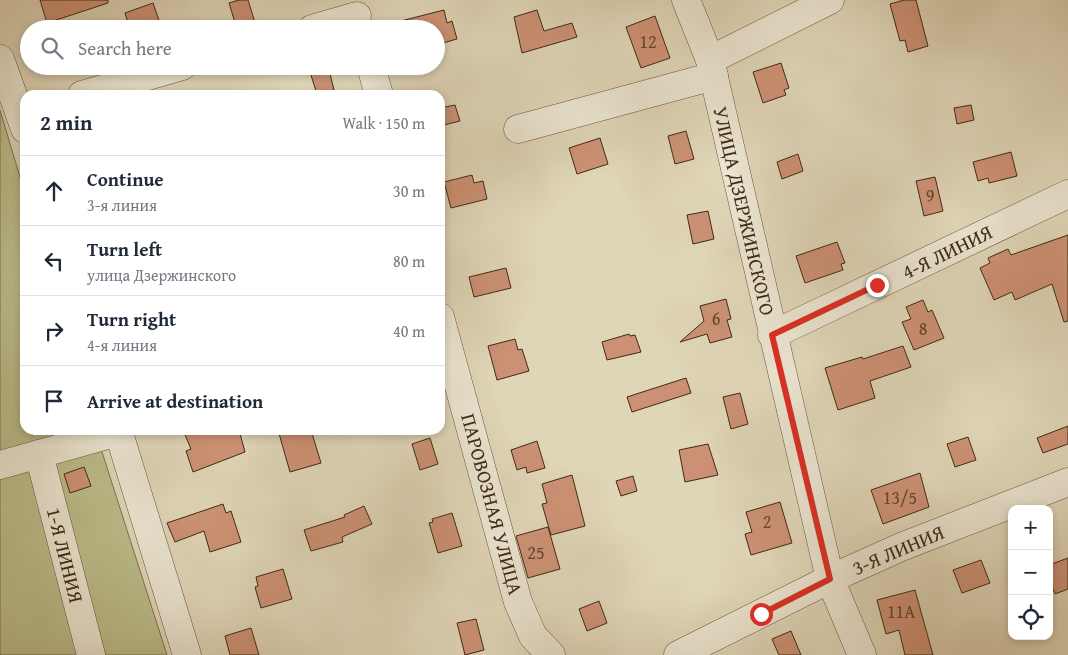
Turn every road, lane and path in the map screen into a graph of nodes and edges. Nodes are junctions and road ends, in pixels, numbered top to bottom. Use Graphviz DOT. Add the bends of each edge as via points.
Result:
graph roads {
  1 [pos="686,0"];
  2 [pos="830,0"];
  3 [pos="357,15"];
  4 [pos="341,20"];
  5 [pos="0,59"];
  6 [pos="712,68"];
  7 [pos="151,75"];
  8 [pos="373,75"];
  9 [pos="99,90"];
  10 [pos="378,90"];
  11 [pos="20,110"];
  12 [pos="518,128"];
  13 [pos="1068,194"];
  14 [pos="445,335"];
  15 [pos="772,335"];
  16 [pos="104,435"];
  17 [pos="119,435"];
  18 [pos="39,454"];
  19 [pos="0,465"];
  20 [pos="1068,482"];
  21 [pos="830,579"];
  22 [pos="91,655"];
  23 [pos="187,655"];
  24 [pos="551,655"];
  25 [pos="678,655"];
  26 [pos="862,655"];
  1 -- 6 [label="street, УЛИЦА ДЗЕРЖИНСКОГО"];
  2 -- 6 [label="street"];
  3 -- 4 [label="street"];
  5 -- 11 [label="street"];
  6 -- 12 [label="street"];
  6 -- 15 [label="street, УЛИЦА ДЗЕРЖИНСКОГО"];
  7 -- 9 [label="street"];
  8 -- 10 [label="street"];
  13 -- 15 [label="street, 4-Я ЛИНИЯ"];
  14 -- 24 [label="street, ПАРОВОЗНАЯ УЛИЦА" via="518,602 533,636"];
  15 -- 21 [label="street, УЛИЦА ДЗЕРЖИНСКОГО"];
  16 -- 18 [label="street"];
  17 -- 23 [label="street"];
  18 -- 19 [label="street"];
  18 -- 22 [label="street, 1-Я ЛИНИЯ"];
  20 -- 21 [label="street, 3-Я ЛИНИЯ" via="901,547"];
  21 -- 25 [label="street, 3-Я ЛИНИЯ"];
  21 -- 26 [label="street, УЛИЦА ДЗЕРЖИНСКОГО"];
}
